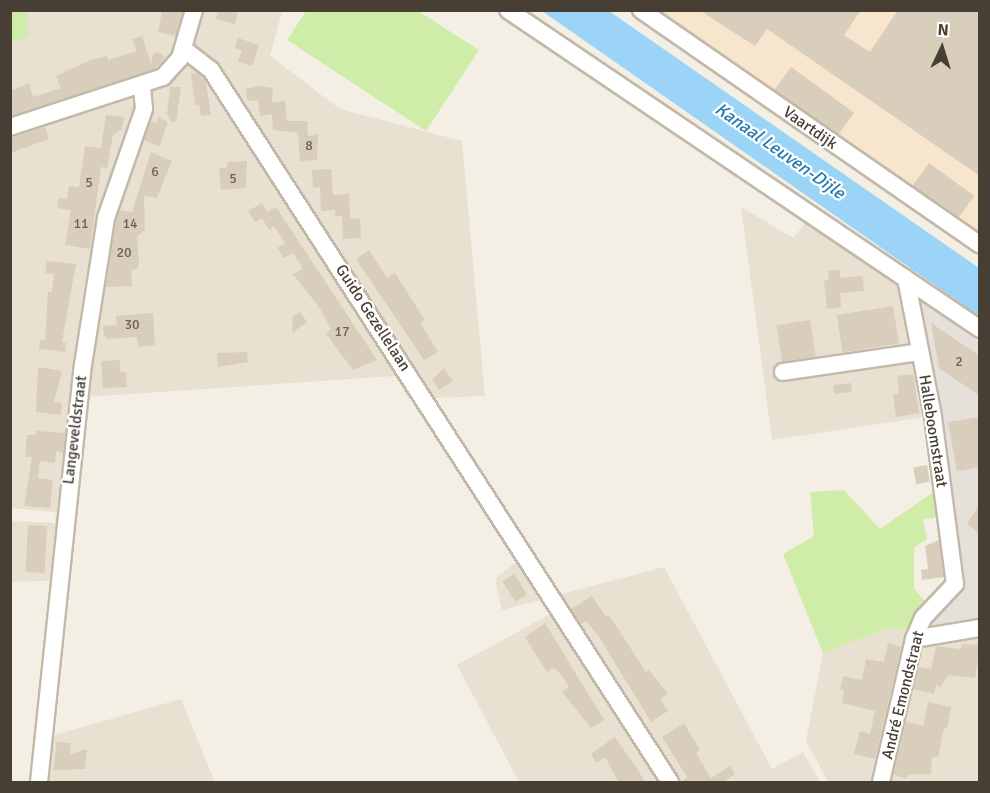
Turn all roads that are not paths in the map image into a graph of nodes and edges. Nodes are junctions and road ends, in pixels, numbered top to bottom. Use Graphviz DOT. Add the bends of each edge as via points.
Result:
graph roads {
  1 [pos="194,10"];
  2 [pos="508,10"];
  3 [pos="641,10"];
  4 [pos="184,49"];
  5 [pos="142,85"];
  6 [pos="10,126"];
  7 [pos="978,240"];
  8 [pos="906,279"];
  9 [pos="980,329"];
  10 [pos="920,352"];
  11 [pos="783,372"];
  12 [pos="955,584"];
  13 [pos="980,628"];
  14 [pos="914,639"];
  15 [pos="39,783"];
  16 [pos="670,783"];
  17 [pos="881,783"];
  1 -- 4 [label="street"];
  2 -- 8 [label="street"];
  3 -- 7 [label="street, Vaartdijk"];
  4 -- 5 [label="street" via="163,77"];
  4 -- 16 [label="street, Guido Gezellelaan" via="211,70"];
  5 -- 6 [label="street"];
  5 -- 15 [label="street, Langeveldstraat" via="144,109 106,218 83,365"];
  8 -- 9 [label="street"];
  8 -- 10 [label="street, Halleboomstraat"];
  10 -- 11 [label="street" via="842,371"];
  10 -- 12 [label="street, Halleboomstraat" via="933,416"];
  12 -- 14 [label="street, André Emondstraat" via="923,618"];
  13 -- 14 [label="street"];
  14 -- 17 [label="street, André Emondstraat"];
}
